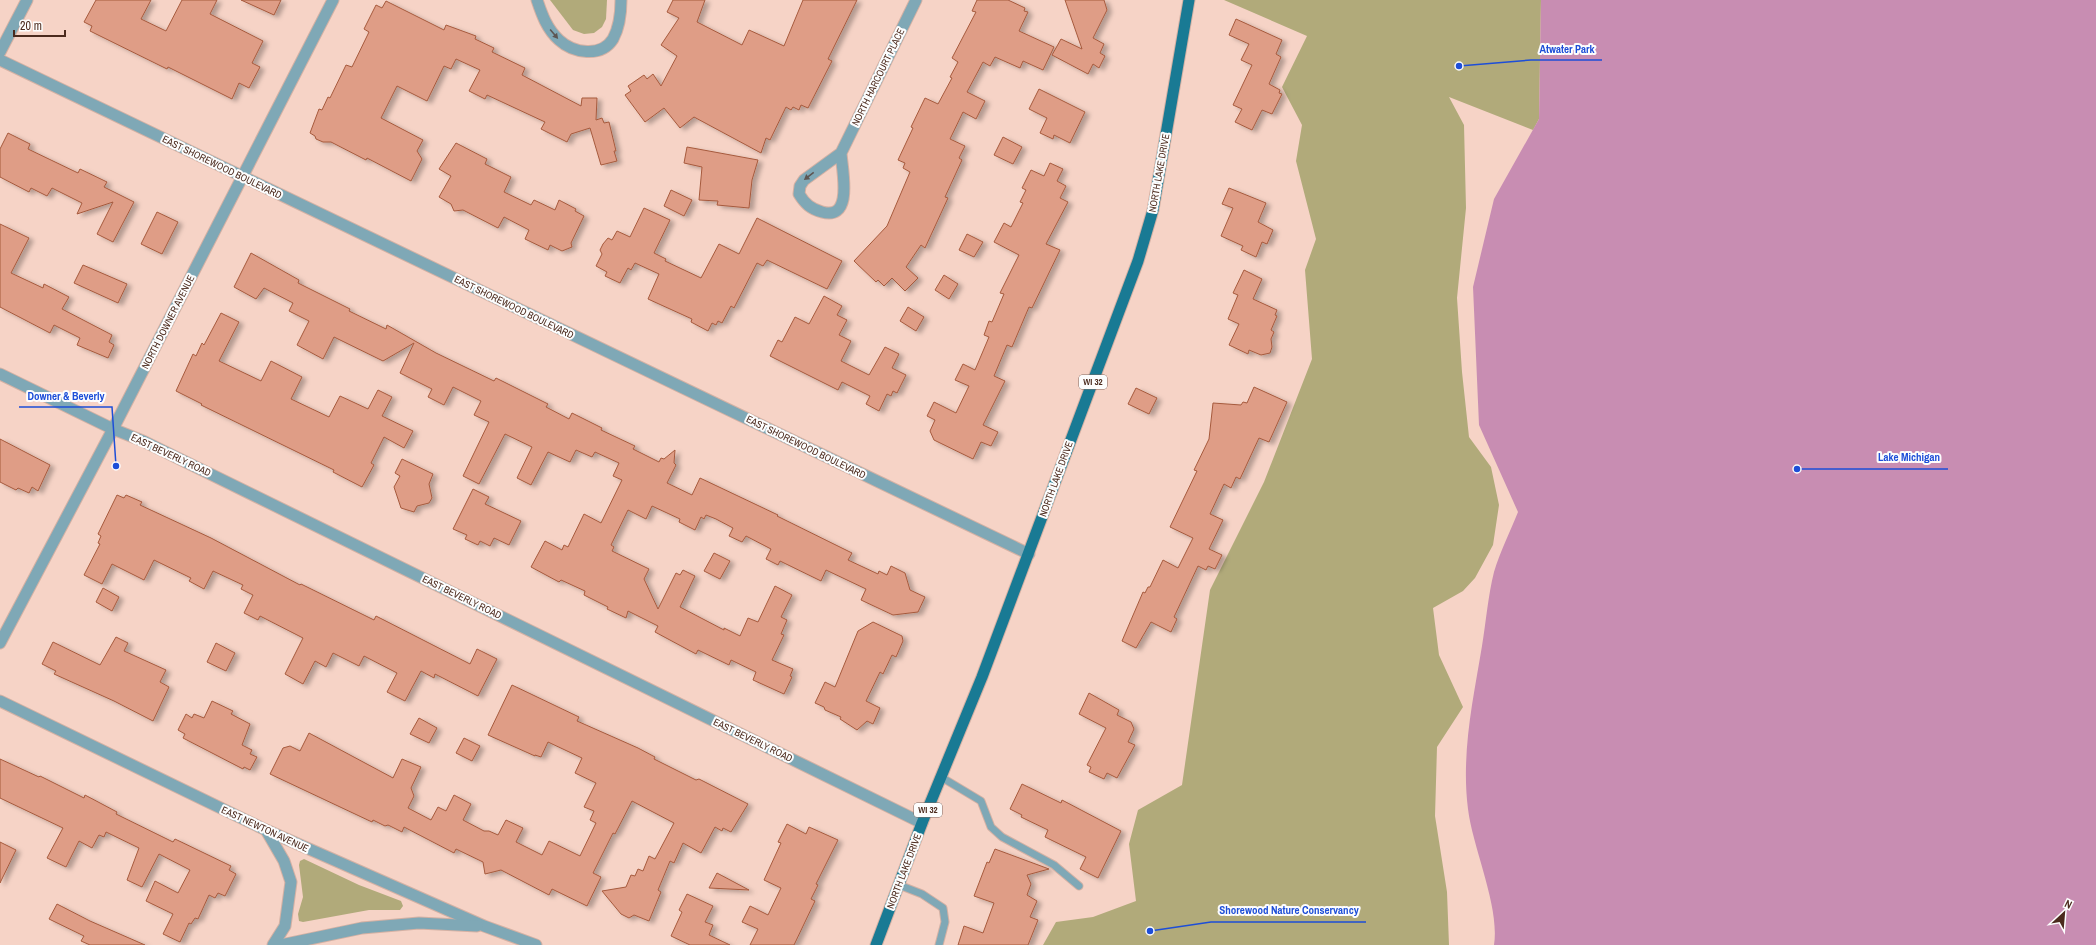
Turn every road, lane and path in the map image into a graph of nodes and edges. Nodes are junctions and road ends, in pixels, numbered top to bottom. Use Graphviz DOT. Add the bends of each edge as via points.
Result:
graph roads {
  1 [pos="27,0"];
  2 [pos="333,0"];
  3 [pos="537,0"];
  4 [pos="621,0"];
  5 [pos="916,0"];
  6 [pos="1188,0"];
  7 [pos="0,52"];
  8 [pos="0,60"];
  9 [pos="841,153"];
  10 [pos="242,177"];
  11 [pos="0,374"];
  12 [pos="113,429"];
  13 [pos="1029,554"];
  14 [pos="0,643"];
  15 [pos="0,701"];
  16 [pos="941,777"];
  17 [pos="922,823"];
  18 [pos="266,830"];
  19 [pos="899,885"];
  20 [pos="1079,886"];
  21 [pos="484,926"];
  22 [pos="274,945"];
  23 [pos="281,945"];
  24 [pos="536,945"];
  25 [pos="876,945"];
  26 [pos="939,945"];
  1 -- 7 [label="street"];
  2 -- 10 [label="street, NORTH DOWNER AVENUE"];
  3 -- 4 [label="street, one-way" via="546,24 559,40 569,48 590,52 604,47 612,40 619,21"];
  5 -- 9 [label="street, NORTH HARCOURT PLACE"];
  6 -- 13 [label="main road, NORTH LAKE DRIVE / WI 32" via="1153,210 1138,261"];
  8 -- 10 [label="street, EAST SHOREWOOD BOULEVARD"];
  9 -- 9 [label="street, NORTH HARCOURT PLACE, one-way" via="804,180 800,186 799,194 813,209 828,214 838,210 844,200"];
  10 -- 12 [label="street, NORTH DOWNER AVENUE"];
  10 -- 13 [label="street, EAST SHOREWOOD BOULEVARD"];
  11 -- 12 [label="street, EAST BEVERLY ROAD"];
  12 -- 14 [label="street, NORTH DOWNER AVENUE"];
  12 -- 17 [label="street, EAST BEVERLY ROAD" via="164,451"];
  13 -- 16 [label="main road, NORTH LAKE DRIVE / WI 32"];
  15 -- 18 [label="street, EAST NEWTON AVENUE"];
  16 -- 17 [label="main road, NORTH LAKE DRIVE / WI 32"];
  16 -- 20 [label="lane" via="981,801 991,827 1002,837 1054,865"];
  17 -- 19 [label="main road, NORTH LAKE DRIVE / WI 32"];
  18 -- 21 [label="street, EAST NEWTON AVENUE"];
  18 -- 22 [label="street" via="284,861 291,882 285,926"];
  19 -- 25 [label="main road, NORTH LAKE DRIVE / WI 32"];
  19 -- 26 [label="lane" via="922,894 943,908 945,922"];
  21 -- 23 [label="street" via="420,923 362,928"];
  21 -- 24 [label="street, EAST NEWTON AVENUE"];
}
